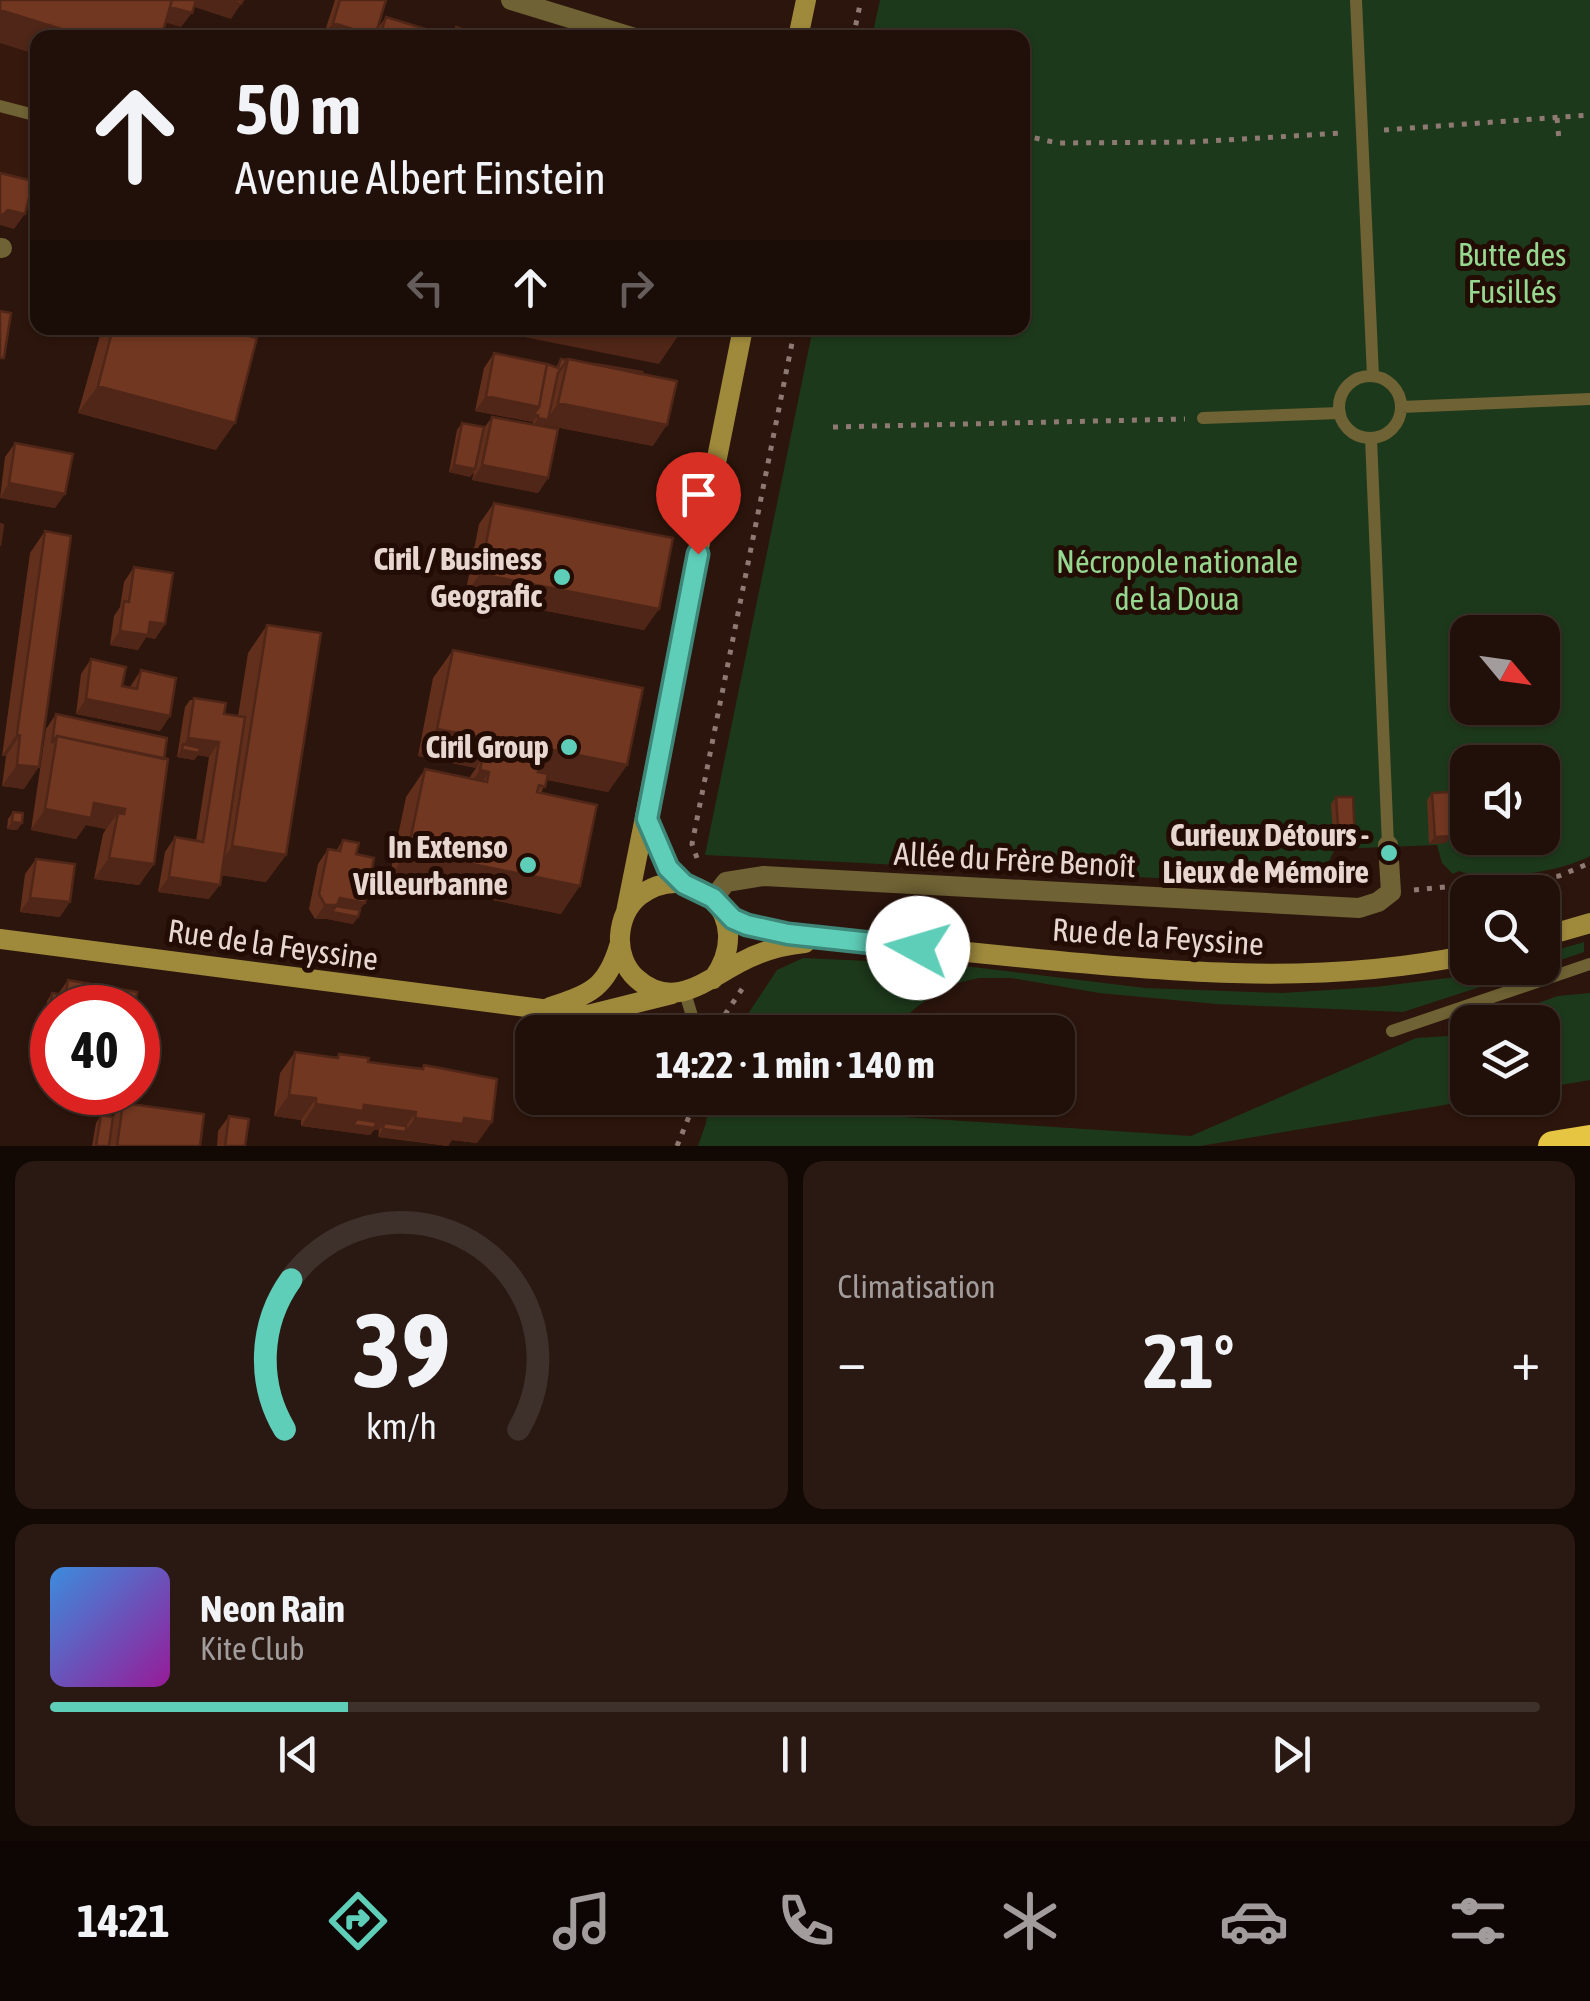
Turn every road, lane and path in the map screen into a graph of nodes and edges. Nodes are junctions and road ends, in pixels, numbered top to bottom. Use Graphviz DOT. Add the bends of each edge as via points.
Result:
graph roads {
  1 [pos="511,0"];
  2 [pos="806,0"];
  3 [pos="861,0"];
  4 [pos="1356,0"];
  5 [pos="609,30"];
  6 [pos="800,30"];
  7 [pos="855,30"];
  8 [pos="0,106"];
  9 [pos="30,114"];
  10 [pos="1590,116"];
  11 [pos="1557,118"];
  12 [pos="1362,132"];
  13 [pos="1030,137"];
  14 [pos="1559,140"];
  15 [pos="741,335"];
  16 [pos="794,335"];
  17 [pos="1373,376"];
  18 [pos="1590,399"];
  19 [pos="1402,407"];
  20 [pos="1340,413"];
  21 [pos="1203,418"];
  22 [pos="833,427"];
  23 [pos="1371,438"];
  24 [pos="647,819"];
  25 [pos="1388,845"];
  26 [pos="1590,863"];
  27 [pos="684,884"];
  28 [pos="1392,892"];
  29 [pos="720,896"];
  30 [pos="626,912"];
  31 [pos="1590,923"];
  32 [pos="1560,932"];
  33 [pos="0,938"];
  34 [pos="844,940"];
  35 [pos="619,946"];
  36 [pos="758,954"];
  37 [pos="1450,959"];
  38 [pos="1590,964"];
  39 [pos="712,979"];
  40 [pos="678,993"];
  41 [pos="538,1010"];
  42 [pos="689,1015"];
  43 [pos="725,1015"];
  44 [pos="1392,1031"];
  45 [pos="690,1115"];
  46 [pos="1590,1140"];
  47 [pos="677,1146"];
  48 [pos="1553,1146"];
  1 -- 5 [label="street"];
  2 -- 6 [label="street"];
  3 -- 7 [label="path"];
  4 -- 12 [label="lane"];
  8 -- 9 [label="lane"];
  10 -- 11 [label="path"];
  11 -- 12 [label="path"];
  11 -- 14 [label="path"];
  12 -- 13 [label="path" via="1172,142 1058,143"];
  12 -- 17 [label="lane"];
  15 -- 24 [label="street"];
  16 -- 29 [label="path" via="692,844"];
  17 -- 19 [label="lane" via="1390,383"];
  17 -- 20 [label="lane" via="1351,383"];
  18 -- 19 [label="lane"];
  19 -- 23 [label="lane" via="1396,426"];
  20 -- 21 [label="lane"];
  20 -- 23 [label="lane" via="1351,432"];
  21 -- 22 [label="path"];
  23 -- 25 [label="lane"];
  24 -- 27 [label="street" via="668,868"];
  24 -- 30 [label="street"];
  25 -- 28 [label="street"];
  26 -- 28 [label="path" via="1559,876"];
  27 -- 29 [label="street"];
  27 -- 30 [label="street" via="651,888"];
  28 -- 29 [label="street, Allée du Frère Benoît" via="1358,908 764,876"];
  29 -- 34 [label="street, Rue de la Feyssine" via="733,919 747,925"];
  29 -- 39 [label="street" via="730,944"];
  30 -- 35 [label="street"];
  31 -- 32 [label="street"];
  33 -- 41 [label="street, Rue de la Feyssine"];
  34 -- 36 [label="street, Rue de la Feyssine"];
  34 -- 37 [label="street, Rue de la Feyssine" via="1192,973 1357,972"];
  35 -- 40 [label="street" via="646,987"];
  35 -- 41 [label="street, Rue de la Feyssine" via="612,971 594,989"];
  36 -- 39 [label="street, Rue de la Feyssine"];
  36 -- 43 [label="path"];
  38 -- 44 [label="lane"];
  39 -- 40 [label="street"];
  40 -- 41 [label="street, Rue de la Feyssine" via="588,1014"];
  40 -- 42 [label="lane"];
  45 -- 47 [label="path"];
  46 -- 48 [label="highway"];
}
